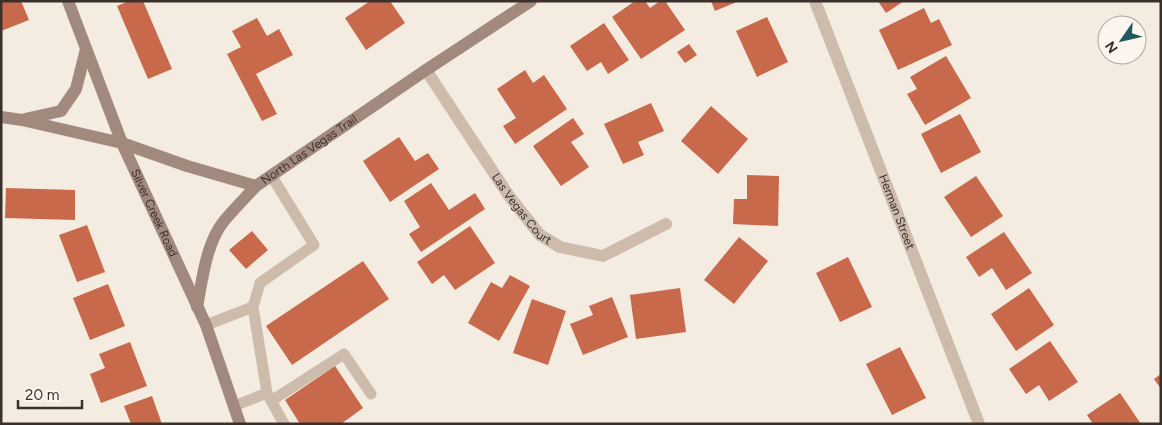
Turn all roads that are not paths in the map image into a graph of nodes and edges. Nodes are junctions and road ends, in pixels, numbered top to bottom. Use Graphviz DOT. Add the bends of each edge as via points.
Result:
graph roads {
  1 [pos="68,1"];
  2 [pos="531,1"];
  3 [pos="815,1"];
  4 [pos="86,48"];
  5 [pos="426,70"];
  6 [pos="1,117"];
  7 [pos="22,120"];
  8 [pos="122,143"];
  9 [pos="271,175"];
  10 [pos="256,186"];
  11 [pos="666,224"];
  12 [pos="197,307"];
  13 [pos="253,307"];
  14 [pos="206,325"];
  15 [pos="371,394"];
  16 [pos="269,397"];
  17 [pos="234,406"];
  18 [pos="240,424"];
  19 [pos="284,424"];
  20 [pos="979,424"];
  1 -- 4 [label="street, Silver Creek Road"];
  2 -- 5 [label="street, North Las Vegas Trail"];
  3 -- 20 [label="street, Herman Street"];
  4 -- 7 [label="street" via="76,89 61,110"];
  4 -- 8 [label="street, Silver Creek Road"];
  5 -- 9 [label="street, North Las Vegas Trail"];
  5 -- 11 [label="street, Las Vegas Court" via="509,196 540,235 560,247 603,256"];
  6 -- 7 [label="street, North Las Vegas Trail"];
  7 -- 8 [label="street, North Las Vegas Trail"];
  8 -- 10 [label="street, North Las Vegas Trail"];
  8 -- 12 [label="street, Silver Creek Road"];
  9 -- 10 [label="street, North Las Vegas Trail"];
  9 -- 13 [label="lane" via="314,245 260,283"];
  10 -- 12 [label="street" via="223,222 215,237"];
  12 -- 14 [label="street, Silver Creek Road"];
  13 -- 14 [label="lane"];
  13 -- 16 [label="lane"];
  14 -- 17 [label="street, Silver Creek Road"];
  15 -- 16 [label="lane" via="344,354"];
  16 -- 17 [label="lane"];
  16 -- 19 [label="lane"];
  17 -- 18 [label="street, Silver Creek Road"];
}
